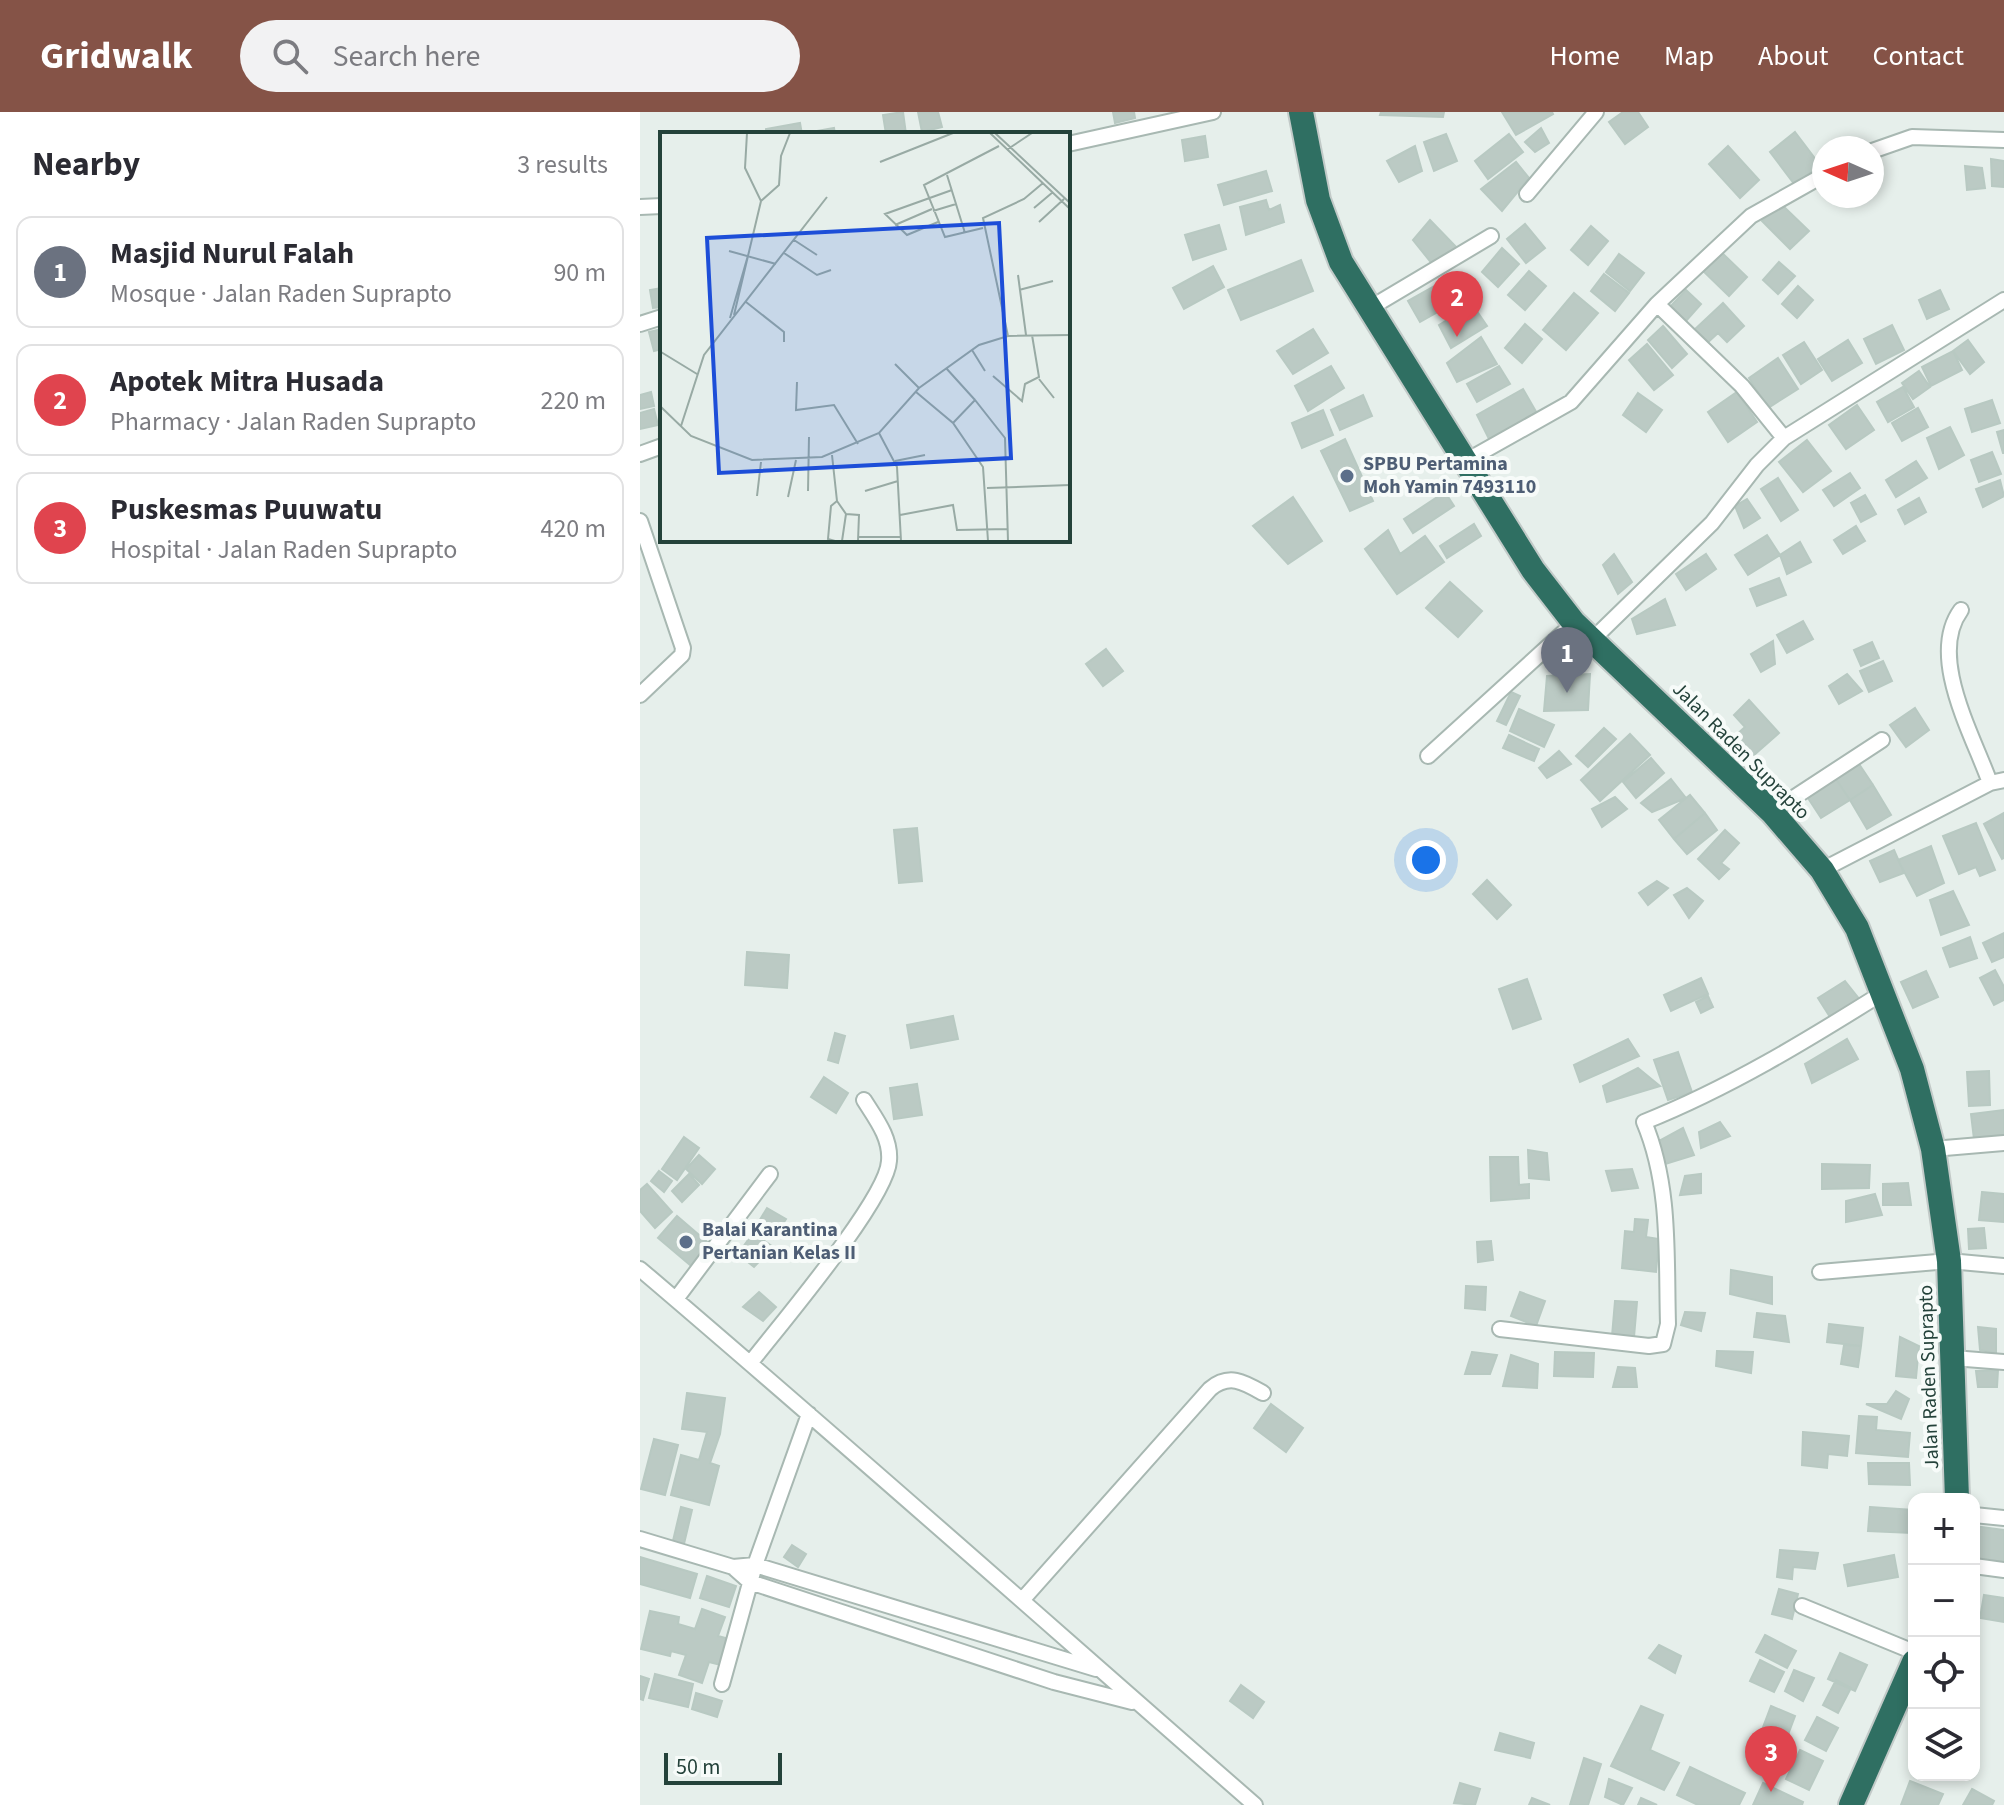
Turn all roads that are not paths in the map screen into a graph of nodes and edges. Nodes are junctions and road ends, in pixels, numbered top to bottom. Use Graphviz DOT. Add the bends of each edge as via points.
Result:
graph roads {
  1 [pos="1213,112"];
  2 [pos="1301,112"];
  3 [pos="1596,112"];
  4 [pos="2004,140"];
  5 [pos="1070,144"];
  6 [pos="1884,147"];
  7 [pos="1812,182"];
  8 [pos="1527,194"];
  9 [pos="660,206"];
  10 [pos="640,207"];
  11 [pos="1491,236"];
  12 [pos="2004,300"];
  13 [pos="1657,304"];
  14 [pos="1370,308"];
  15 [pos="660,318"];
  16 [pos="640,324"];
  17 [pos="1784,438"];
  18 [pos="660,447"];
  19 [pos="640,454"];
  20 [pos="1466,461"];
  21 [pos="640,521"];
  22 [pos="1961,610"];
  23 [pos="1574,623"];
  24 [pos="1592,640"];
  25 [pos="640,695"];
  26 [pos="1882,740"];
  27 [pos="1428,756"];
  28 [pos="1997,781"];
  29 [pos="1772,812"];
  30 [pos="1822,870"];
  31 [pos="1884,992"];
  32 [pos="864,1100"];
  33 [pos="2004,1143"];
  34 [pos="1933,1149"];
  35 [pos="770,1174"];
  36 [pos="1949,1261"];
  37 [pos="2004,1266"];
  38 [pos="640,1269"];
  39 [pos="1820,1272"];
  40 [pos="676,1299"];
  41 [pos="1500,1329"];
  42 [pos="1953,1358"];
  43 [pos="752,1361"];
  44 [pos="2004,1362"];
  45 [pos="1263,1393"];
  46 [pos="809,1414"];
  47 [pos="1957,1493"];
  48 [pos="1980,1516"];
  49 [pos="2004,1518"];
  50 [pos="640,1539"];
  51 [pos="755,1565"];
  52 [pos="733,1567"];
  53 [pos="1980,1567"];
  54 [pos="2004,1570"];
  55 [pos="750,1582"];
  56 [pos="1024,1598"];
  57 [pos="1802,1606"];
  58 [pos="1908,1650"];
  59 [pos="1101,1671"];
  60 [pos="1908,1676"];
  61 [pos="722,1684"];
  62 [pos="1135,1702"];
  63 [pos="1255,1805"];
  64 [pos="1851,1805"];
  1 -- 5 [label="street"];
  2 -- 14 [label="highway, Jalan Raden Suprapto" via="1318,200 1341,262"];
  3 -- 8 [label="street"];
  4 -- 6 [label="street" via="1912,137"];
  7 -- 13 [label="street" via="1751,216"];
  9 -- 10 [label="street"];
  11 -- 14 [label="street"];
  12 -- 17 [label="street"];
  13 -- 17 [label="street" via="1742,386"];
  13 -- 20 [label="street" via="1571,402"];
  14 -- 20 [label="highway, Jalan Raden Suprapto"];
  15 -- 16 [label="street"];
  17 -- 24 [label="street" via="1712,523"];
  18 -- 19 [label="street"];
  20 -- 23 [label="highway, Jalan Raden Suprapto" via="1533,570"];
  21 -- 25 [label="street" via="683,648"];
  22 -- 28 [label="street" via="1947,636 1950,672"];
  23 -- 24 [label="highway, Jalan Raden Suprapto"];
  23 -- 27 [label="street"];
  24 -- 29 [label="highway, Jalan Raden Suprapto"];
  26 -- 29 [label="street"];
  28 -- 30 [label="street"];
  29 -- 30 [label="highway, Jalan Raden Suprapto"];
  30 -- 31 [label="highway, Jalan Raden Suprapto" via="1857,928"];
  31 -- 34 [label="highway, Jalan Raden Suprapto"];
  31 -- 41 [label="street" via="1784,1055 1644,1122 1664,1193 1668,1324 1663,1344"];
  32 -- 43 [label="street" via="889,1146 885,1182"];
  33 -- 34 [label="street"];
  34 -- 36 [label="highway, Jalan Raden Suprapto"];
  35 -- 40 [label="street"];
  36 -- 37 [label="street"];
  36 -- 39 [label="street"];
  36 -- 42 [label="highway, Jalan Raden Suprapto"];
  38 -- 40 [label="street"];
  40 -- 43 [label="street"];
  42 -- 44 [label="street"];
  42 -- 47 [label="highway, Jalan Raden Suprapto"];
  43 -- 46 [label="street"];
  45 -- 56 [label="street" via="1233,1379 1218,1382"];
  46 -- 51 [label="street"];
  46 -- 56 [label="street"];
  48 -- 49 [label="street"];
  50 -- 52 [label="street"];
  51 -- 52 [label="street"];
  51 -- 55 [label="street"];
  51 -- 59 [label="street"];
  52 -- 55 [label="street"];
  53 -- 54 [label="street"];
  55 -- 61 [label="street"];
  55 -- 62 [label="street" via="1054,1682"];
  56 -- 59 [label="street"];
  57 -- 58 [label="street"];
  59 -- 62 [label="street"];
  60 -- 64 [label="highway"];
  62 -- 63 [label="street"];
}
